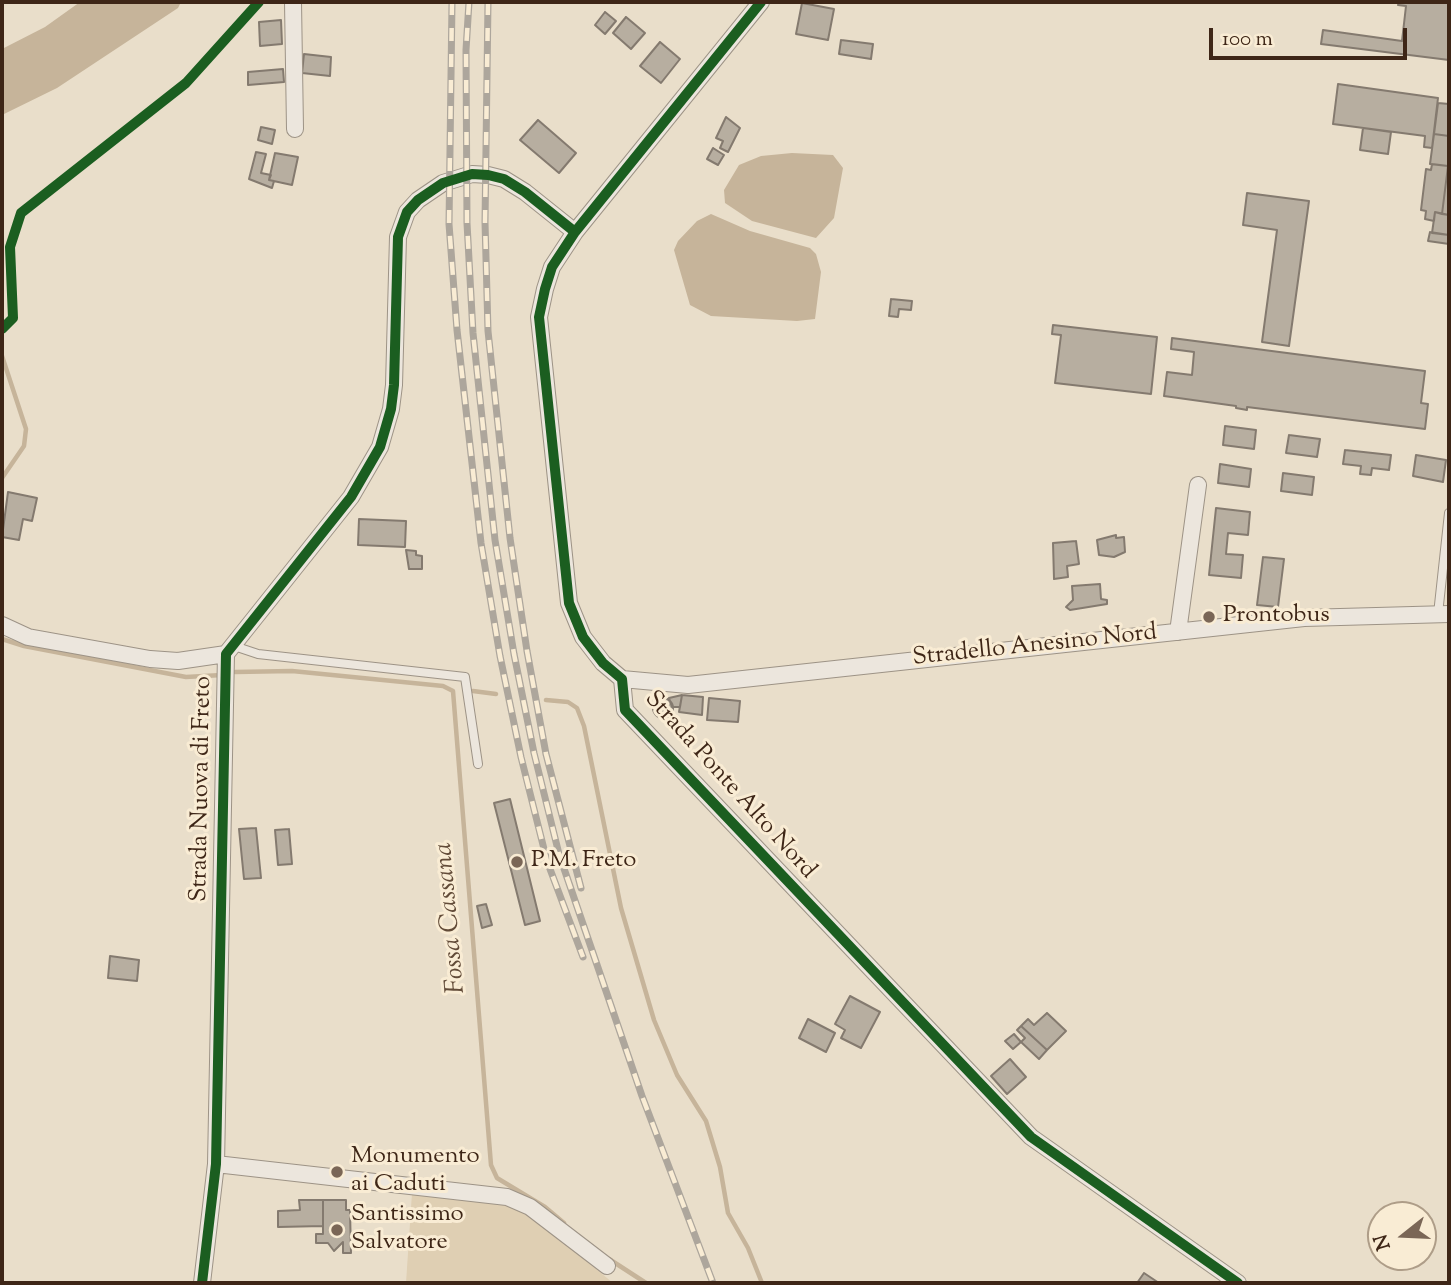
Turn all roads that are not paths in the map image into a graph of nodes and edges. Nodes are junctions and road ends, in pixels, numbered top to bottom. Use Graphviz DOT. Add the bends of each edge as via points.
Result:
graph roads {
  1 [pos="293,2"];
  2 [pos="761,2"];
  3 [pos="295,130"];
  4 [pos="575,232"];
  5 [pos="1198,485"];
  6 [pos="1449,513"];
  7 [pos="1444,614"];
  8 [pos="2,625"];
  9 [pos="1178,632"];
  10 [pos="230,650"];
  11 [pos="622,679"];
  12 [pos="478,764"];
  13 [pos="216,1164"];
  14 [pos="607,1266"];
  15 [pos="202,1283"];
  16 [pos="1238,1283"];
  1 -- 3 [label="street"];
  2 -- 4 [label="street, Strada Ponte Alto Nord"];
  4 -- 10 [label="street, Strada Nuova di Freto" via="525,192 488,175 472,174 443,183 408,212 398,237 394,385 380,447 351,497"];
  4 -- 11 [label="street, Strada Ponte Alto Nord" via="552,267 540,317 569,603 583,637"];
  5 -- 9 [label="street"];
  6 -- 7 [label="lane"];
  7 -- 9 [label="street, Stradello Anesino Nord" via="1304,618"];
  8 -- 10 [label="street" via="28,637 150,659 178,661"];
  9 -- 11 [label="street, Stradello Anesino Nord" via="688,685"];
  10 -- 12 [label="lane" via="465,677"];
  10 -- 13 [label="street, Strada Nuova di Freto"];
  11 -- 16 [label="street, Strada Ponte Alto Nord" via="625,710 1031,1137"];
  13 -- 14 [label="street" via="507,1197 530,1207"];
  13 -- 15 [label="street, Strada Nuova di Freto"];
}
